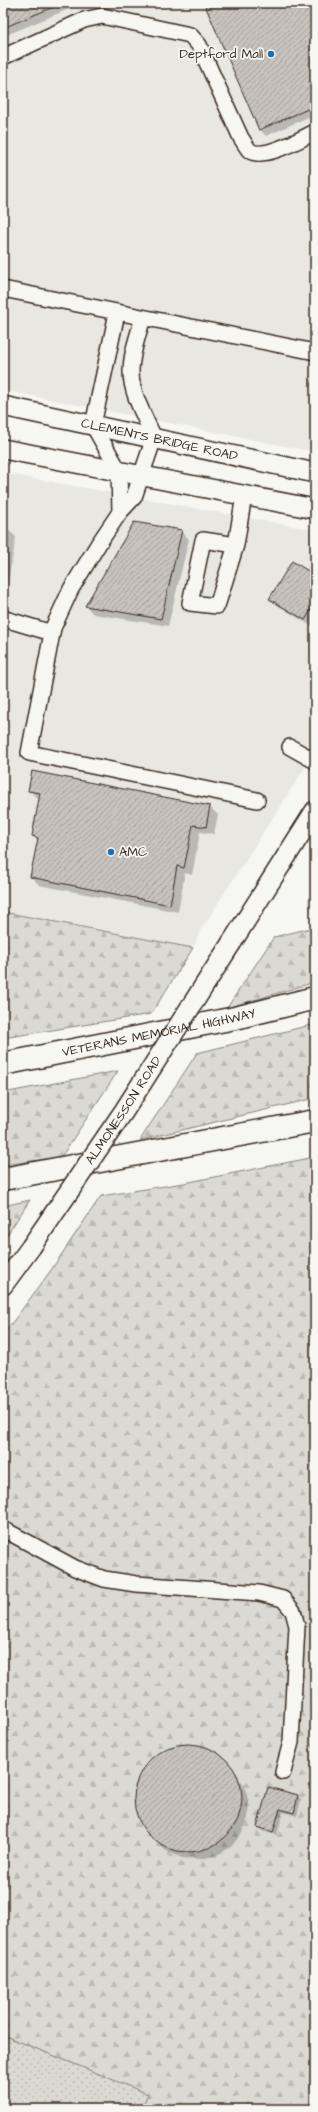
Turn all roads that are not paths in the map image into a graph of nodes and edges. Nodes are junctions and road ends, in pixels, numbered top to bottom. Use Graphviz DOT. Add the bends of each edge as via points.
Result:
graph roads {
  1 [pos="3,57"];
  2 [pos="315,132"];
  3 [pos="3,290"];
  4 [pos="117,313"];
  5 [pos="143,318"];
  6 [pos="315,352"];
  7 [pos="3,406"];
  8 [pos="93,425"];
  9 [pos="154,438"];
  10 [pos="3,449"];
  11 [pos="119,471"];
  12 [pos="315,473"];
  13 [pos="142,475"];
  14 [pos="244,495"];
  15 [pos="315,509"];
  16 [pos="120,512"];
  17 [pos="236,545"];
  18 [pos="5,619"];
  19 [pos="52,633"];
  20 [pos="290,747"];
  21 [pos="315,761"];
  22 [pos="257,800"];
  23 [pos="315,811"];
  24 [pos="315,998"];
  25 [pos="3,1064"];
  26 [pos="315,1121"];
  27 [pos="3,1179"];
  28 [pos="3,1285"];
  29 [pos="3,1529"];
  30 [pos="283,1772"];
  1 -- 2 [label="lane" via="84,20 102,16 190,35 199,45 241,138 250,150 258,154 270,152"];
  3 -- 4 [label="lane"];
  4 -- 5 [label="lane"];
  4 -- 8 [label="lane"];
  5 -- 6 [label="lane"];
  5 -- 9 [label="lane" via="130,373"];
  7 -- 8 [label="main road, CLEMENTS BRIDGE ROAD"];
  8 -- 9 [label="main road, CLEMENTS BRIDGE ROAD"];
  8 -- 11 [label="lane"];
  9 -- 12 [label="main road, CLEMENTS BRIDGE ROAD"];
  9 -- 13 [label="lane"];
  10 -- 11 [label="main road"];
  11 -- 13 [label="main road"];
  11 -- 16 [label="lane"];
  13 -- 14 [label="main road"];
  13 -- 16 [label="lane" via="134,497"];
  14 -- 15 [label="main road"];
  14 -- 17 [label="lane"];
  16 -- 19 [label="lane" via="71,589"];
  18 -- 19 [label="lane"];
  19 -- 22 [label="lane" via="29,753"];
  20 -- 21 [label="lane"];
  23 -- 28 [label="main road, ALMONESSON ROAD, bridge" via="124,1111"];
  24 -- 25 [label="highway, VETERANS MEMORIAL HIGHWAY" via="235,1018"];
  26 -- 27 [label="highway"];
  29 -- 30 [label="lane" via="75,1568 104,1579 136,1584 259,1593 283,1600 293,1611 297,1626 291,1742"];
}
